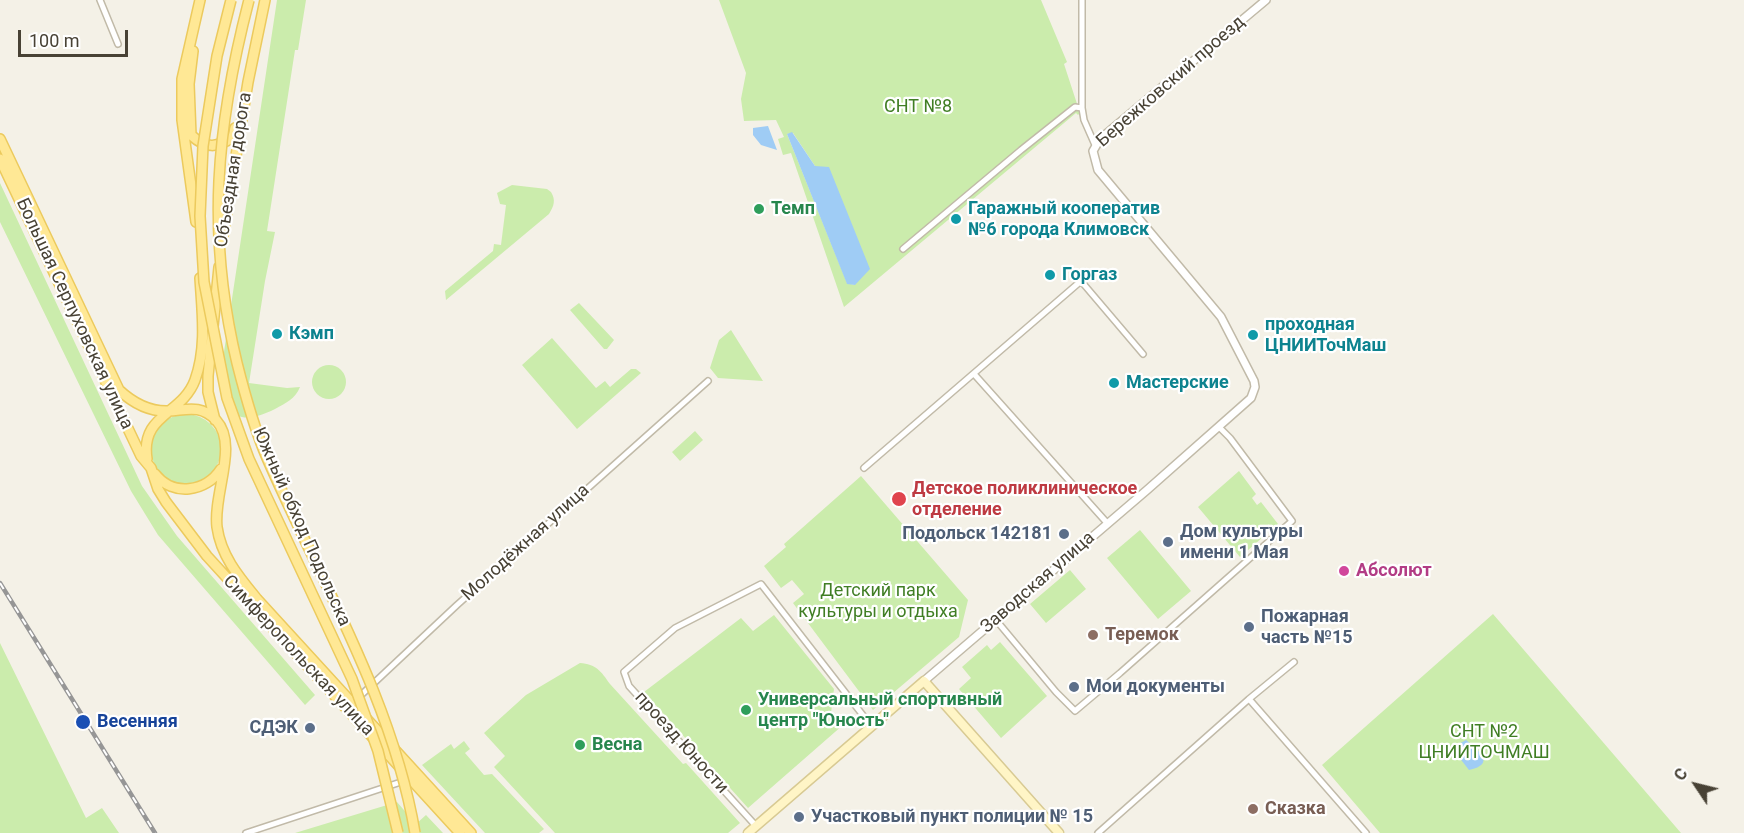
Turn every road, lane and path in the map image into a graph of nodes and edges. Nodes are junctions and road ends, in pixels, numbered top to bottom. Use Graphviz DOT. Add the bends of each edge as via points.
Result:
graph roads {
  1 [pos="99,0"];
  2 [pos="231,0"];
  3 [pos="249,0"];
  4 [pos="265,0"];
  5 [pos="1082,0"];
  6 [pos="1266,0"];
  7 [pos="199,4"];
  8 [pos="118,44"];
  9 [pos="248,82"];
  10 [pos="1082,108"];
  11 [pos="0,139"];
  12 [pos="1095,145"];
  13 [pos="0,159"];
  14 [pos="903,249"];
  15 [pos="1214,309"];
  16 [pos="1143,354"];
  17 [pos="974,374"];
  18 [pos="708,381"];
  19 [pos="170,411"];
  20 [pos="215,420"];
  21 [pos="1219,428"];
  22 [pos="223,467"];
  23 [pos="150,468"];
  24 [pos="864,468"];
  25 [pos="1108,524"];
  26 [pos="996,620"];
  27 [pos="1294,662"];
  28 [pos="924,681"];
  29 [pos="1250,699"];
  30 [pos="350,706"];
  31 [pos="872,727"];
  32 [pos="408,776"];
  33 [pos="753,830"];
  34 [pos="246,833"];
  35 [pos="398,833"];
  36 [pos="415,833"];
  37 [pos="460,833"];
  38 [pos="471,833"];
  39 [pos="1059,833"];
  40 [pos="1098,833"];
  41 [pos="1366,833"];
  1 -- 8 [label="street"];
  2 -- 35 [label="main road, Южный обход Подольска, bridge" via="217,56 203,146 200,216 204,282 225,387 249,459 352,679 378,751"];
  3 -- 36 [label="main road, Южный обход Подольска, bridge" via="223,127 217,201 218,247 232,344 266,456 369,678 393,745"];
  4 -- 9 [label="main road, Объездная дорога"];
  5 -- 10 [label="street"];
  6 -- 12 [label="street, Бережковский проезд"];
  7 -- 9 [label="main road" via="189,84 191,135 208,147 217,147 233,137"];
  7 -- 19 [label="main road, Объездная дорога" via="182,79 182,120 195,207 204,329 201,359 190,392"];
  9 -- 20 [label="main road, Объездная дорога" via="226,210 211,341 208,392"];
  10 -- 12 [label="street"];
  10 -- 14 [label="street" via="1075,107"];
  11 -- 19 [label="main road, Большая Серпуховская улица" via="119,390 139,405"];
  12 -- 15 [label="street, Бережковский проезд" via="1093,157 1098,170"];
  13 -- 23 [label="main road, Большая Серпуховская улица"];
  15 -- 21 [label="street, Заводская улица" via="1255,387 1251,398"];
  16 -- 17 [label="street" via="1081,282"];
  17 -- 24 [label="street"];
  17 -- 25 [label="street"];
  18 -- 30 [label="street, Молодёжная улица" via="457,604"];
  19 -- 20 [label="main road" via="199,410"];
  19 -- 23 [label="main road" via="150,431 146,450"];
  20 -- 22 [label="main road" via="227,447"];
  21 -- 25 [label="street, Заводская улица"];
  21 -- 26 [label="street" via="1292,521 1120,674 1075,711"];
  22 -- 23 [label="main road" via="208,483 187,489 166,484"];
  22 -- 30 [label="main road, Симферопольская улица" via="217,528 234,571"];
  23 -- 30 [label="main road, Симферопольская улица" via="166,502 207,556"];
  25 -- 26 [label="street, Заводская улица"];
  26 -- 28 [label="street, Заводская улица"];
  27 -- 29 [label="street"];
  28 -- 31 [label="main road, Заводская улица"];
  28 -- 39 [label="main road"];
  29 -- 40 [label="street"];
  29 -- 41 [label="street"];
  30 -- 32 [label="main road, Симферопольская улица"];
  30 -- 38 [label="main road, Симферопольская улица"];
  31 -- 33 [label="main road, Заводская улица"];
  31 -- 33 [label="street, проезд Юности" via="761,584 675,628 624,672 629,686"];
  32 -- 34 [label="street" via="394,785"];
  32 -- 37 [label="main road, Симферопольская улица"];
}
